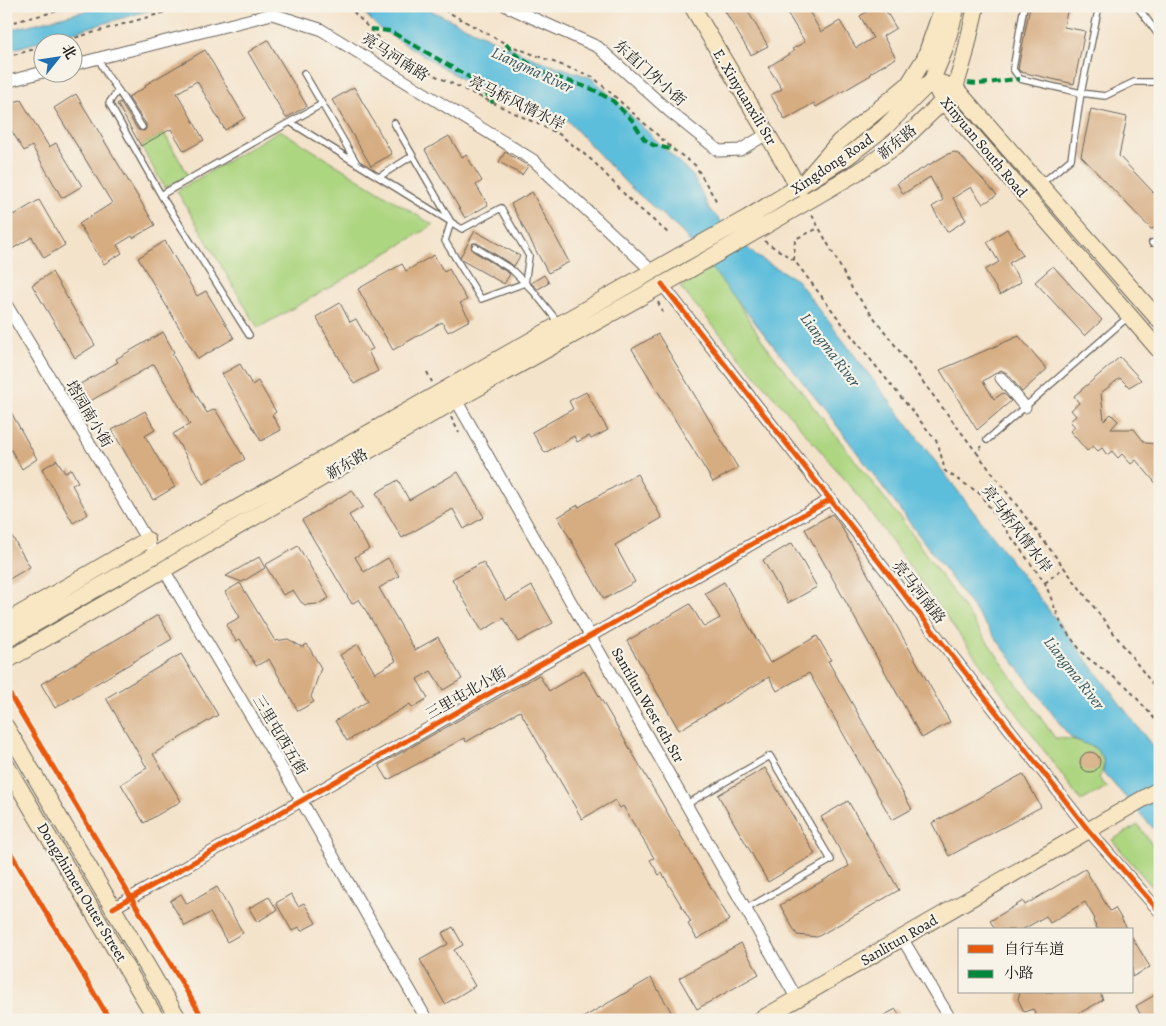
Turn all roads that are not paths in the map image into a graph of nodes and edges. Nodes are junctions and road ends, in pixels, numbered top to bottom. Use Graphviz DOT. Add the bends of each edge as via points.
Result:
graph roads {
  1 [pos="506,6"];
  2 [pos="692,6"];
  3 [pos="943,6"];
  4 [pos="957,6"];
  5 [pos="976,6"];
  6 [pos="988,6"];
  7 [pos="1024,6"];
  8 [pos="1099,6"];
  9 [pos="1137,6"];
  10 [pos="1160,37"];
  11 [pos="98,58"];
  12 [pos="82,62"];
  13 [pos="304,74"];
  14 [pos="32,75"];
  15 [pos="932,80"];
  16 [pos="6,82"];
  17 [pos="1160,82"];
  18 [pos="118,90"];
  19 [pos="1081,93"];
  20 [pos="959,94"];
  21 [pos="322,104"];
  22 [pos="947,106"];
  23 [pos="290,122"];
  24 [pos="394,123"];
  25 [pos="142,127"];
  26 [pos="767,134"];
  27 [pos="412,156"];
  28 [pos="356,163"];
  29 [pos="379,177"];
  30 [pos="1040,185"];
  31 [pos="799,188"];
  32 [pos="161,195"];
  33 [pos="451,222"];
  34 [pos="755,228"];
  35 [pos="1160,241"];
  36 [pos="1152,243"];
  37 [pos="475,247"];
  38 [pos="679,256"];
  39 [pos="689,270"];
  40 [pos="652,271"];
  41 [pos="525,283"];
  42 [pos="662,284"];
  43 [pos="6,304"];
  44 [pos="1129,316"];
  45 [pos="1160,321"];
  46 [pos="560,324"];
  47 [pos="250,335"];
  48 [pos="1160,351"];
  49 [pos="1001,378"];
  50 [pos="456,400"];
  51 [pos="1025,407"];
  52 [pos="987,440"];
  53 [pos="831,499"];
  54 [pos="147,540"];
  55 [pos="155,555"];
  56 [pos="164,570"];
  57 [pos="6,622"];
  58 [pos="592,636"];
  59 [pos="6,640"];
  60 [pos="6,661"];
  61 [pos="6,727"];
  62 [pos="6,765"];
  63 [pos="1160,789"];
  64 [pos="301,800"];
  65 [pos="687,804"];
  66 [pos="1090,831"];
  67 [pos="113,908"];
  68 [pos="746,910"];
  69 [pos="1160,912"];
  70 [pos="902,938"];
  71 [pos="797,999"];
  72 [pos="157,1020"];
  73 [pos="178,1020"];
  74 [pos="428,1020"];
  75 [pos="760,1020"];
  76 [pos="951,1020"];
  1 -- 26 [label="street, 东直门外小街" via="598,47 719,151 740,150"];
  2 -- 26 [label="main road, E. Xinyuanxili Str"];
  3 -- 31 [label="main road" via="925,58 908,85 839,142"];
  4 -- 15 [label="main road, Xingdong Road"];
  5 -- 20 [label="main road, 新东路"];
  6 -- 20 [label="main road" via="980,41"];
  7 -- 19 [label="lane" via="1013,69 1020,79"];
  8 -- 19 [label="lane"];
  9 -- 10 [label="lane"];
  11 -- 12 [label="street, 亮马河南路"];
  11 -- 18 [label="lane"];
  11 -- 40 [label="street, 亮马河南路" via="272,14 320,29 533,160"];
  13 -- 21 [label="lane"];
  14 -- 16 [label="street"];
  15 -- 20 [label="main road, Xinyuan South Road"];
  15 -- 22 [label="main road, Xinyuan South Road"];
  15 -- 31 [label="main road, Xingdong Road" via="884,128 848,157"];
  17 -- 19 [label="lane" via="1134,82 1105,96"];
  18 -- 25 [label="lane"];
  18 -- 32 [label="lane" via="109,103"];
  19 -- 30 [label="lane" via="1071,159"];
  20 -- 22 [label="main road, 新东路"];
  20 -- 30 [label="main road, Xinyuan South Road"];
  21 -- 23 [label="lane"];
  21 -- 28 [label="lane"];
  22 -- 34 [label="main road, 新东路" via="856,173"];
  22 -- 44 [label="main road, Xinyuan South Road"];
  23 -- 28 [label="lane"];
  23 -- 32 [label="lane"];
  24 -- 27 [label="lane"];
  26 -- 31 [label="main road, E. Xinyuanxili Str"];
  27 -- 29 [label="lane"];
  27 -- 33 [label="lane"];
  28 -- 29 [label="lane"];
  29 -- 33 [label="lane"];
  30 -- 45 [label="main road, Xinyuan South Road"];
  31 -- 34 [label="main road, Xingdong Road"];
  32 -- 47 [label="lane"];
  33 -- 41 [label="lane" via="445,241 481,299"];
  33 -- 41 [label="lane" via="462,230 501,208 529,256"];
  34 -- 38 [label="main road, Xingdong Road, bridge"];
  34 -- 39 [label="main road, Xingdong Road, bridge"];
  35 -- 36 [label="lane"];
  37 -- 41 [label="lane" via="512,270"];
  38 -- 40 [label="main road, 新东路"];
  39 -- 42 [label="main road, 新东路"];
  40 -- 46 [label="main road, 新东路"];
  41 -- 46 [label="lane"];
  42 -- 50 [label="main road, 新东路"];
  42 -- 53 [label="street, 亮马河南路"];
  43 -- 54 [label="street, 塔园南小街"];
  44 -- 48 [label="main road, Xinyuan South Road"];
  44 -- 51 [label="lane"];
  46 -- 55 [label="main road, 新东路"];
  49 -- 51 [label="street"];
  50 -- 56 [label="main road, 新东路"];
  50 -- 58 [label="street, Santilun West 6th Str"];
  51 -- 52 [label="lane"];
  53 -- 58 [label="street, 三里屯北小街"];
  53 -- 66 [label="street, 亮马河南路"];
  54 -- 55 [label="street, 塔园南小街"];
  54 -- 57 [label="main road"];
  55 -- 59 [label="main road, 新东路"];
  56 -- 60 [label="main road, 新东路"];
  56 -- 64 [label="street, 三里屯西五街"];
  58 -- 64 [label="street, 三里屯北小街"];
  58 -- 65 [label="street, Santilun West 6th Str"];
  61 -- 67 [label="main road, Dongzhimen Outer Street"];
  62 -- 72 [label="main road, Dongzhimen Outer Street"];
  63 -- 66 [label="main road, Sanlitun Road"];
  64 -- 67 [label="street, 三里屯北小街"];
  64 -- 74 [label="street, 三里屯西五街"];
  65 -- 68 [label="street, Santilun West 6th Str"];
  65 -- 68 [label="lane" via="770,756 831,860"];
  66 -- 69 [label="street, 亮马河南路"];
  66 -- 70 [label="main road, Sanlitun Road"];
  67 -- 73 [label="main road, Dongzhimen Outer Street"];
  68 -- 71 [label="street, Santilun West 6th Str"];
  70 -- 71 [label="main road, Sanlitun Road"];
  70 -- 76 [label="street"];
  71 -- 75 [label="main road, Sanlitun Road"];
}
